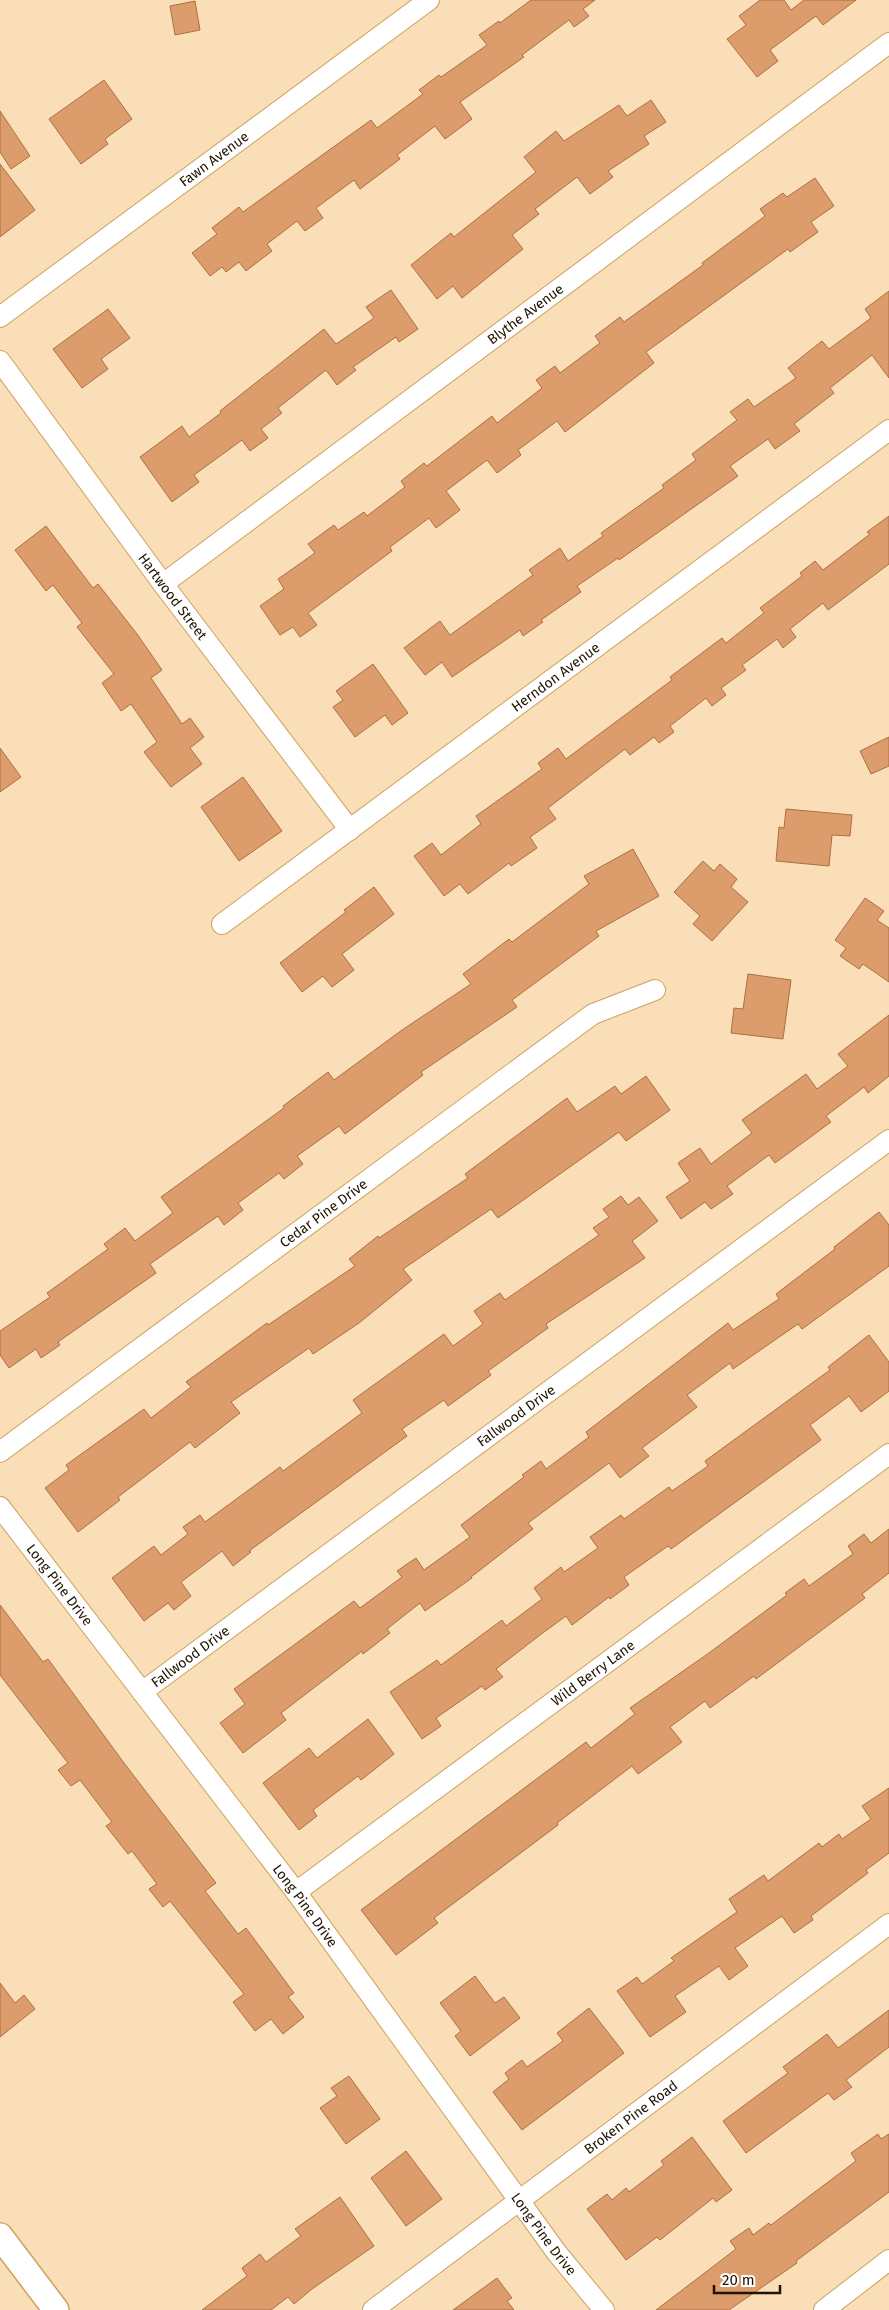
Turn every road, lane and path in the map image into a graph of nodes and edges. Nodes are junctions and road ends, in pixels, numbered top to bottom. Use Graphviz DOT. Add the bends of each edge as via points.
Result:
graph roads {
  1 [pos="429,0"];
  2 [pos="889,43"];
  3 [pos="0,318"];
  4 [pos="0,361"];
  5 [pos="889,430"];
  6 [pos="164,584"];
  7 [pos="350,830"];
  8 [pos="222,924"];
  9 [pos="655,990"];
  10 [pos="889,1140"];
  11 [pos="0,1452"];
  12 [pos="889,1454"];
  13 [pos="0,1507"];
  14 [pos="142,1692"];
  15 [pos="296,1892"];
  16 [pos="889,1924"];
  17 [pos="518,2201"];
  18 [pos="0,2236"];
  19 [pos="889,2260"];
  20 [pos="56,2310"];
  21 [pos="373,2310"];
  22 [pos="604,2310"];
  23 [pos="824,2310"];
  1 -- 3 [label="street, Fawn Avenue"];
  2 -- 6 [label="street, Blythe Avenue"];
  4 -- 6 [label="street, Hartwood Street"];
  5 -- 7 [label="street, Herndon Avenue"];
  6 -- 7 [label="street, Hartwood Street"];
  7 -- 8 [label="street, Herndon Avenue"];
  9 -- 11 [label="street, Cedar Pine Drive" via="593,1014"];
  10 -- 14 [label="street, Fallwood Drive"];
  12 -- 15 [label="street, Wild Berry Lane"];
  13 -- 14 [label="street, Long Pine Drive"];
  14 -- 15 [label="street, Long Pine Drive"];
  15 -- 17 [label="street, Long Pine Drive"];
  16 -- 17 [label="street, Broken Pine Road"];
  17 -- 21 [label="street, Broken Pine Road"];
  17 -- 22 [label="street, Long Pine Drive"];
  18 -- 20 [label="street"];
  19 -- 23 [label="street"];
}
